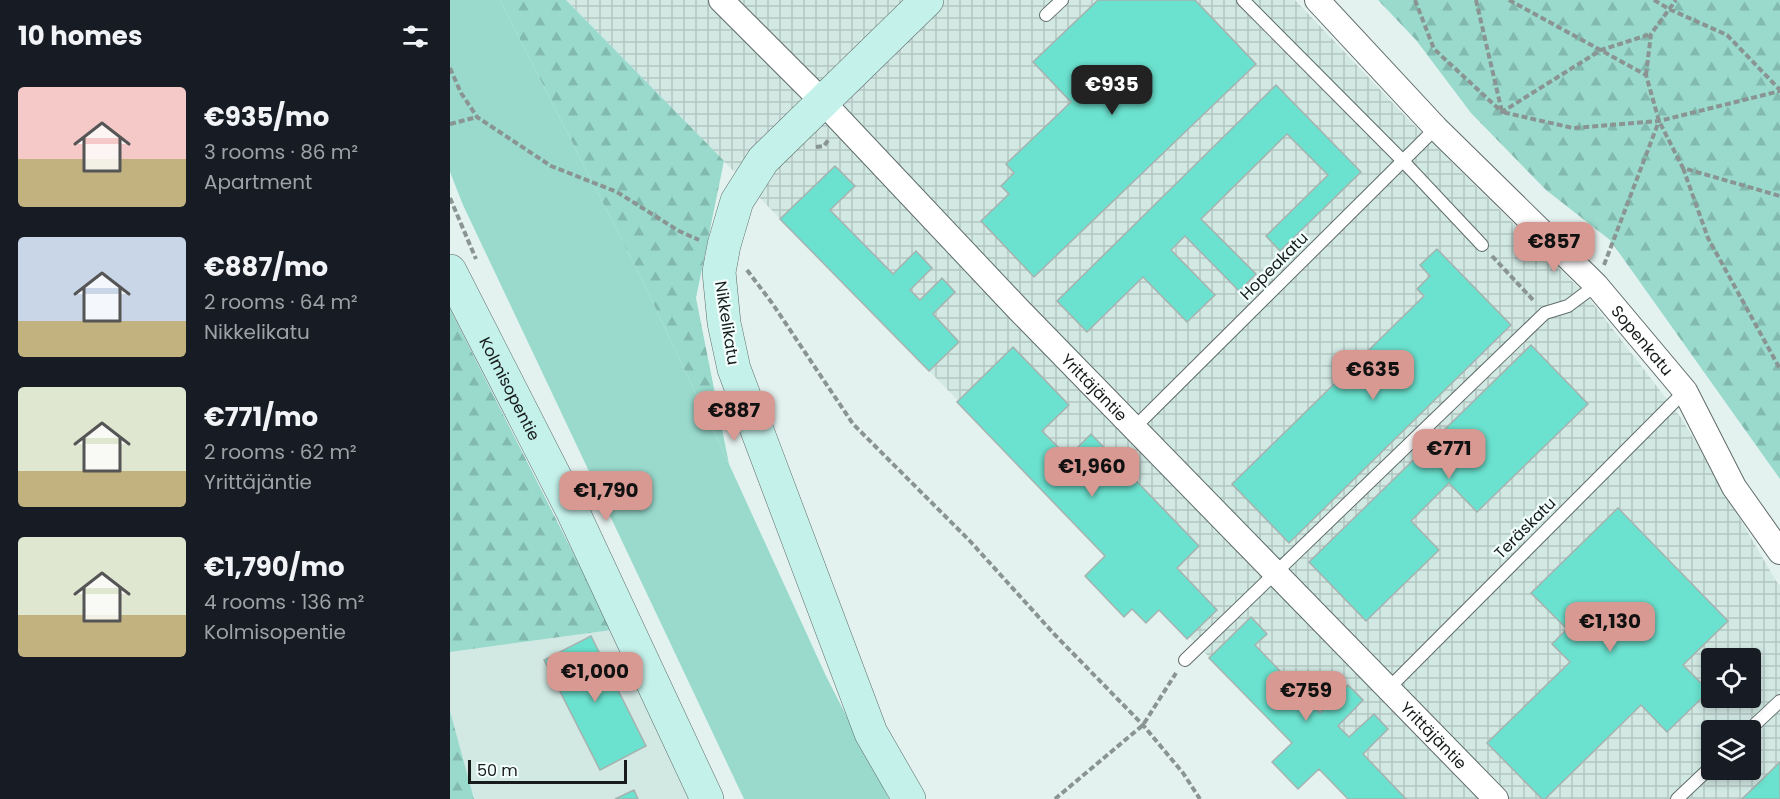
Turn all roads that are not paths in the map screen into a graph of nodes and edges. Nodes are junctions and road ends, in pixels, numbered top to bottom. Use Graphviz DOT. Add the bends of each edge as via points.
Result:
graph roads {
  1 [pos="721,0"];
  2 [pos="927,0"];
  3 [pos="1062,0"];
  4 [pos="1243,0"];
  5 [pos="1317,0"];
  6 [pos="1046,15"];
  7 [pos="832,112"];
  8 [pos="1436,128"];
  9 [pos="1403,161"];
  10 [pos="1482,245"];
  11 [pos="450,271"];
  12 [pos="1596,285"];
  13 [pos="1685,391"];
  14 [pos="1134,428"];
  15 [pos="1780,552"];
  16 [pos="1276,573"];
  17 [pos="1185,660"];
  18 [pos="1389,688"];
  19 [pos="1780,701"];
  20 [pos="1760,720"];
  21 [pos="1701,776"];
  22 [pos="707,799"];
  23 [pos="909,799"];
  24 [pos="1496,799"];
  25 [pos="1677,799"];
  1 -- 7 [label="street, Yrittäjäntie"];
  2 -- 7 [label="street, Nikkelikatu"];
  3 -- 6 [label="lane"];
  4 -- 9 [label="lane"];
  5 -- 8 [label="street, Sopenkatu"];
  7 -- 14 [label="street, Yrittäjäntie"];
  7 -- 23 [label="street, Nikkelikatu" via="763,160 737,201 719,273 724,323 734,369 871,733"];
  8 -- 9 [label="lane, Hopeakatu"];
  8 -- 12 [label="street, Sopenkatu"];
  9 -- 10 [label="lane"];
  9 -- 14 [label="lane, Hopeakatu"];
  11 -- 22 [label="street, Kolmisopentie" via="573,512"];
  12 -- 13 [label="street, Sopenkatu"];
  12 -- 16 [label="lane" via="1568,306 1545,313"];
  13 -- 15 [label="street, Sopenkatu" via="1734,487"];
  13 -- 18 [label="lane, Teräskatu"];
  14 -- 16 [label="street, Yrittäjäntie"];
  16 -- 17 [label="lane"];
  16 -- 18 [label="street, Yrittäjäntie"];
  18 -- 24 [label="street, Yrittäjäntie"];
  19 -- 20 [label="lane"];
  21 -- 25 [label="lane"];
}
